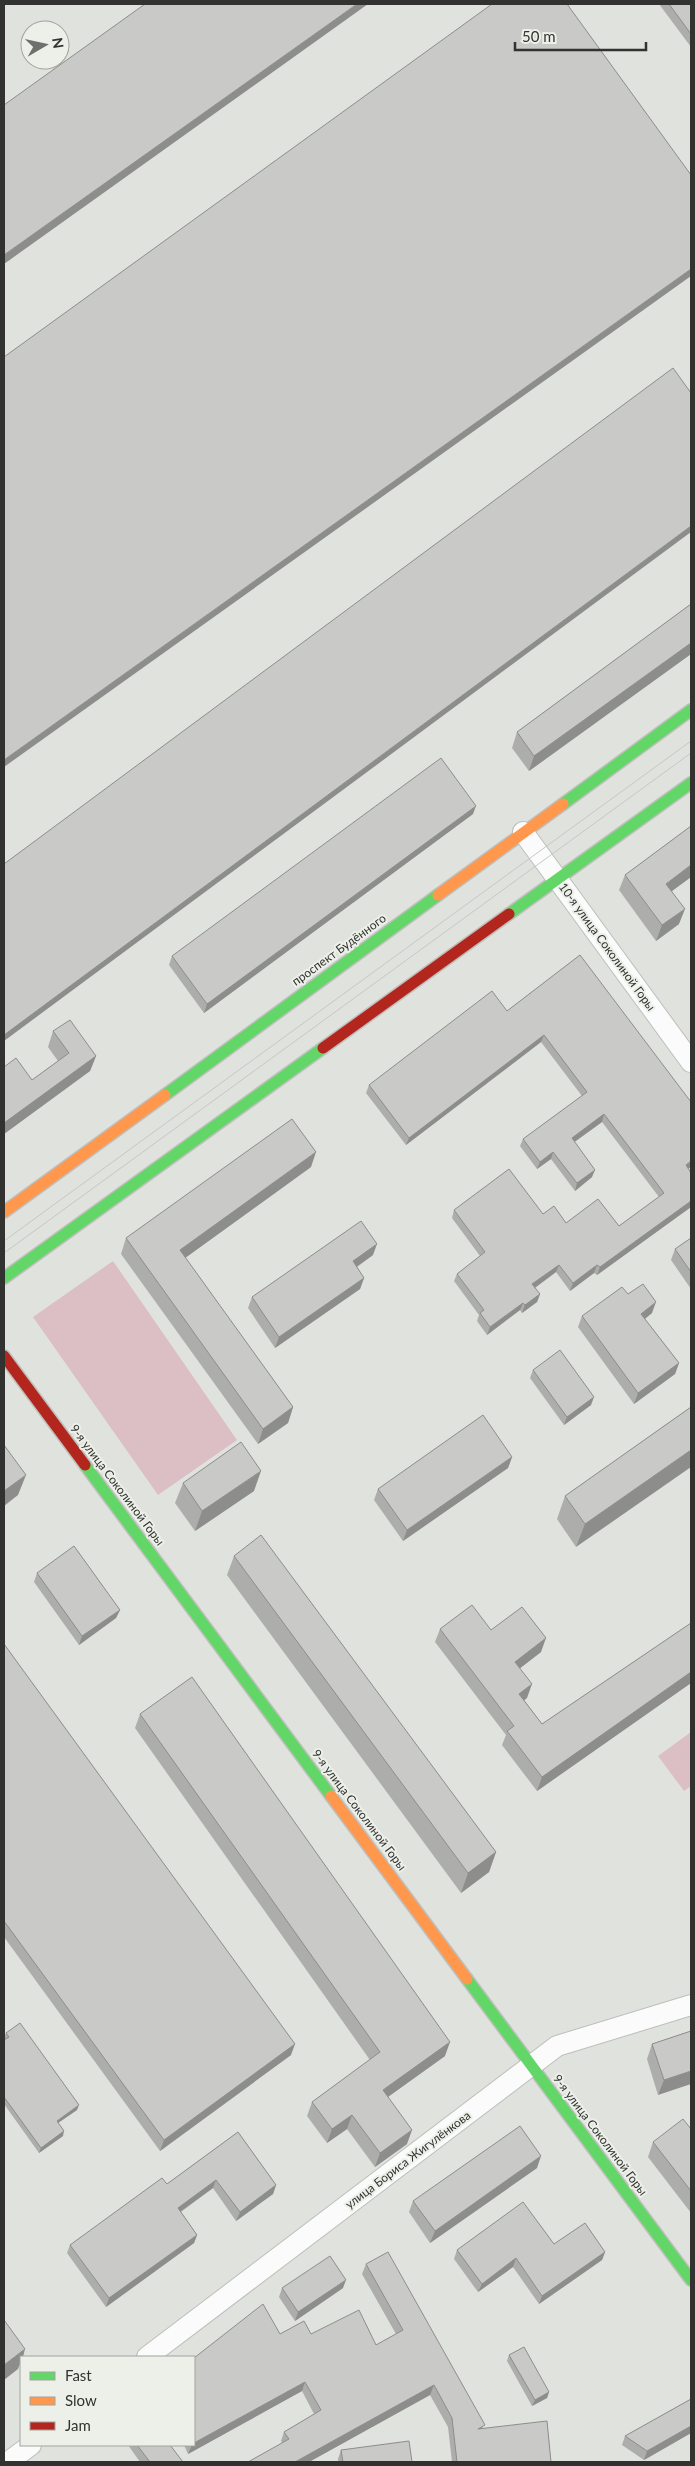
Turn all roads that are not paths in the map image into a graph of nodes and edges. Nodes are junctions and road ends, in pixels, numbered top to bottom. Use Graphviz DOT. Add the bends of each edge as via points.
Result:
graph roads {
  1 [pos="691,710"];
  2 [pos="691,783"];
  3 [pos="523,832"];
  4 [pos="558,880"];
  5 [pos="691,1062"];
  6 [pos="4,1212"];
  7 [pos="4,1278"];
  8 [pos="4,1356"];
  9 [pos="691,2005"];
  10 [pos="531,2066"];
  11 [pos="691,2280"];
  12 [pos="147,2356"];
  13 [pos="30,2446"];
  14 [pos="8,2462"];
  1 -- 3 [label="main road, проспект Будённого"];
  2 -- 4 [label="main road"];
  3 -- 4 [label="street, 10-я улица Соколиной Горы"];
  3 -- 6 [label="main road, проспект Будённого"];
  4 -- 5 [label="street, 10-я улица Соколиной Горы"];
  4 -- 7 [label="main road"];
  8 -- 10 [label="main road, 9-я улица Соколиной Горы"];
  9 -- 10 [label="street, улица Бориса Жигулёнкова" via="557,2046"];
  10 -- 11 [label="main road, 9-я улица Соколиной Горы"];
  10 -- 12 [label="street, улица Бориса Жигулёнкова"];
  13 -- 14 [label="street"];
}
